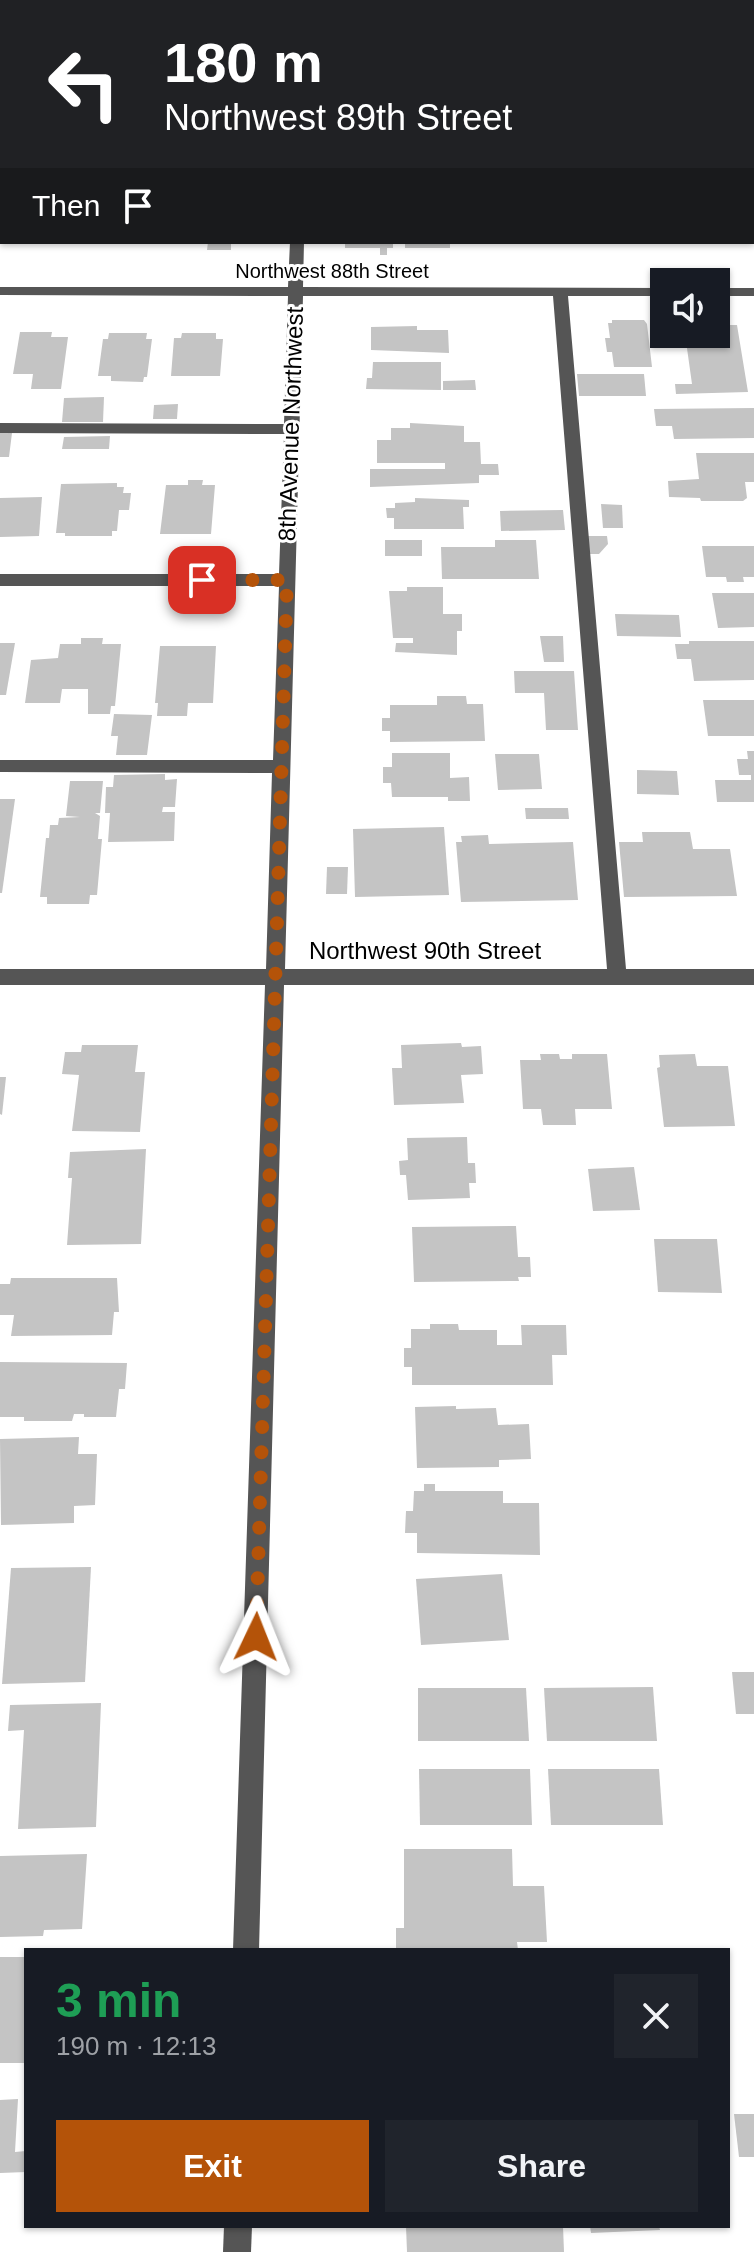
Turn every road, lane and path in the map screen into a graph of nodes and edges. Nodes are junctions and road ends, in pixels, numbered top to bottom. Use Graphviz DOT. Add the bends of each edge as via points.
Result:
graph roads {
  1 [pos="297,244"];
  2 [pos="0,291"];
  3 [pos="296,291"];
  4 [pos="560,292"];
  5 [pos="650,292"];
  6 [pos="730,292"];
  7 [pos="754,292"];
  8 [pos="0,428"];
  9 [pos="291,429"];
  10 [pos="0,580"];
  11 [pos="287,580"];
  12 [pos="0,766"];
  13 [pos="281,767"];
  14 [pos="617,976"];
  15 [pos="0,977"];
  16 [pos="754,977"];
  17 [pos="276,978"];
  18 [pos="246,1948"];
  19 [pos="238,2228"];
  20 [pos="237,2252"];
  1 -- 3 [label="street, 8th Avenue Northwest"];
  2 -- 3 [label="street, Northwest 88th Street"];
  3 -- 4 [label="street, Northwest 88th Street"];
  3 -- 9 [label="street, 8th Avenue Northwest"];
  4 -- 5 [label="street, Northwest 88th Street"];
  4 -- 14 [label="street"];
  6 -- 7 [label="street"];
  8 -- 9 [label="street"];
  9 -- 11 [label="street, 8th Avenue Northwest"];
  10 -- 11 [label="street"];
  11 -- 13 [label="street, 8th Avenue Northwest"];
  12 -- 13 [label="street"];
  13 -- 17 [label="street, 8th Avenue Northwest"];
  14 -- 16 [label="street, Northwest 90th Street"];
  14 -- 17 [label="street, Northwest 90th Street"];
  15 -- 17 [label="street, Northwest 90th Street"];
  17 -- 18 [label="street, 8th Avenue Northwest"];
  19 -- 20 [label="street"];
}
